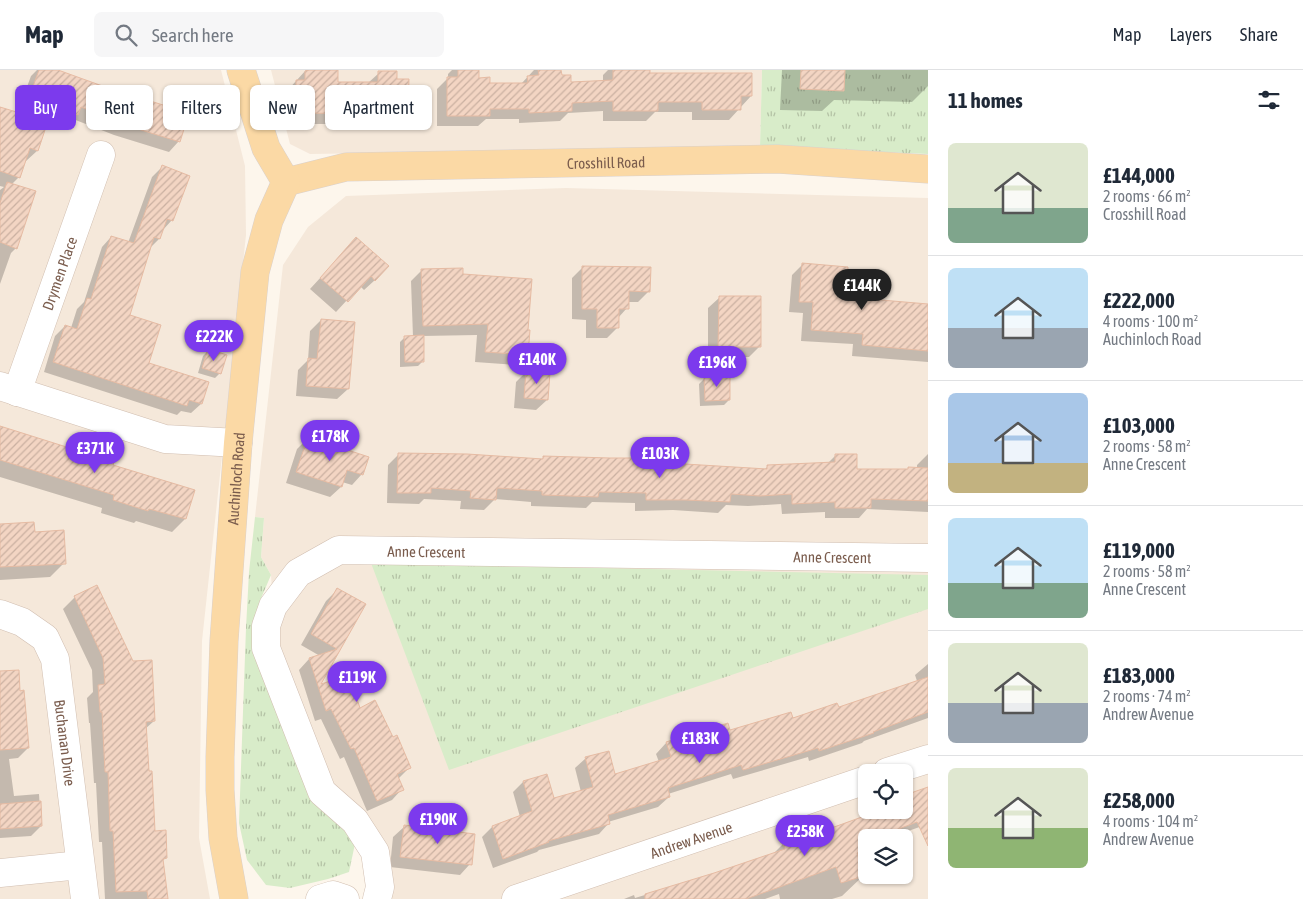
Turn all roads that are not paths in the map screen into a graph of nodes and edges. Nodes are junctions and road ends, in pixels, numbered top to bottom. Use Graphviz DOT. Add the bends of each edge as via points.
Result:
graph roads {
  1 [pos="241,70"];
  2 [pos="100,155"];
  3 [pos="928,169"];
  4 [pos="286,182"];
  5 [pos="8,389"];
  6 [pos="238,443"];
  7 [pos="928,558"];
  8 [pos="0,614"];
  9 [pos="928,759"];
  10 [pos="913,764"];
  11 [pos="858,783"];
  12 [pos="80,865"];
  13 [pos="0,873"];
  14 [pos="85,899"];
  15 [pos="234,899"];
  16 [pos="320,899"];
  17 [pos="345,899"];
  18 [pos="377,899"];
  19 [pos="516,899"];
  1 -- 4 [label="main road" via="266,148"];
  2 -- 5 [label="street, Drymen Place"];
  3 -- 4 [label="main road, Crosshill Road" via="777,159 346,167"];
  4 -- 6 [label="main road, Auchinloch Road" via="268,220 256,272"];
  5 -- 6 [label="street" via="164,439"];
  6 -- 15 [label="main road, Auchinloch Road" via="224,641 220,766 223,838"];
  7 -- 18 [label="street, Anne Crescent" via="339,550 298,573 273,606 266,626 266,648 322,792 355,821 375,852 380,887"];
  8 -- 12 [label="street, Buchanan Drive" via="22,622 45,638 56,659"];
  9 -- 10 [label="street"];
  11 -- 19 [label="street, Andrew Avenue"];
  12 -- 13 [label="street"];
  12 -- 14 [label="street, Buchanan Drive"];
  16 -- 17 [label="street" via="333,895"];
}
